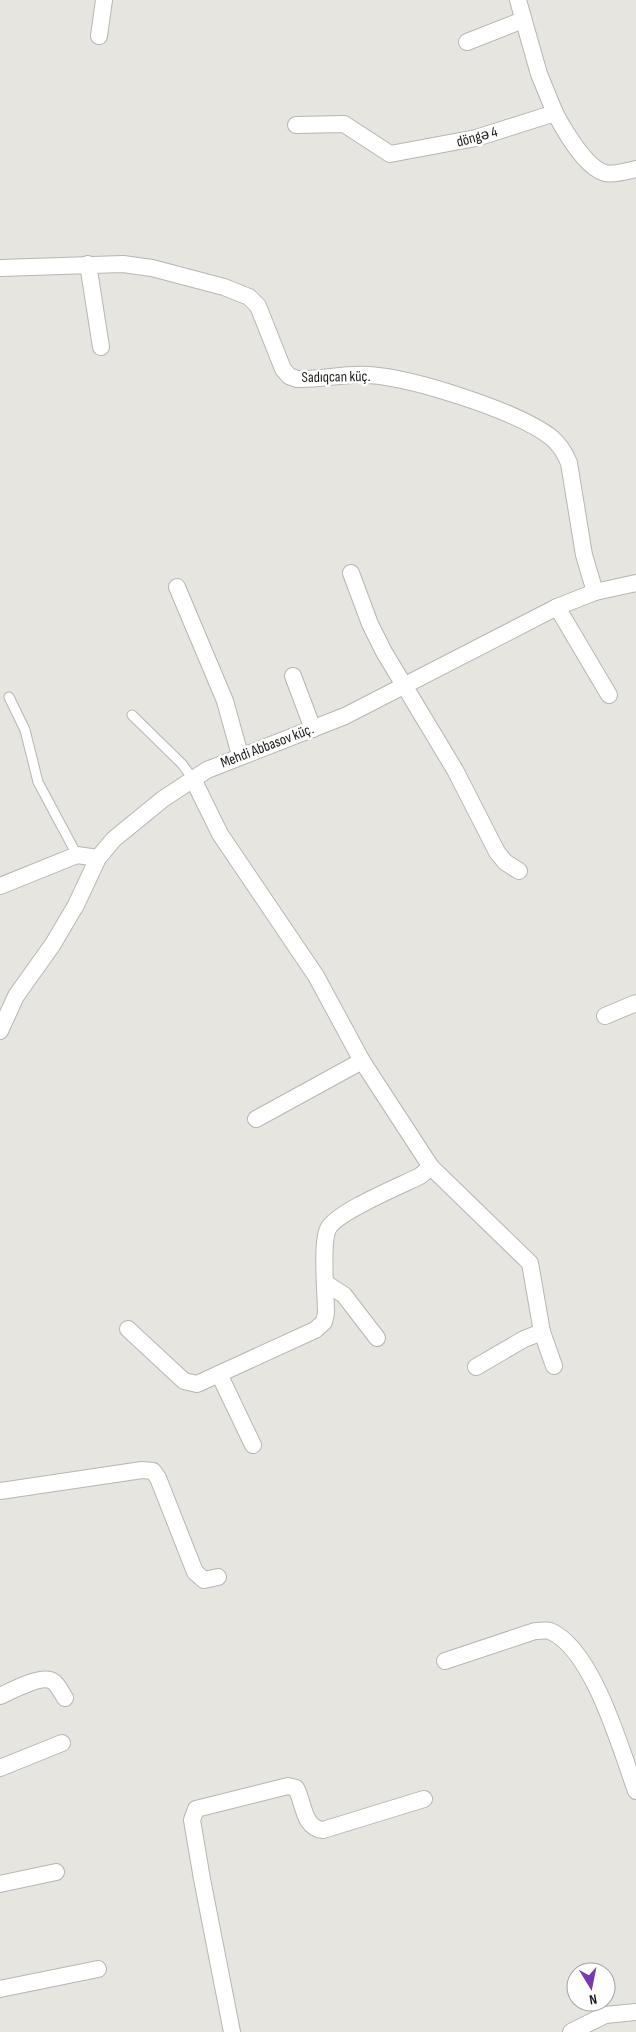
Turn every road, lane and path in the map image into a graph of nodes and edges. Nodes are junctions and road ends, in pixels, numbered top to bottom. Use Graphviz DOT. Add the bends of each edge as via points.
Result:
graph roads {
  1 [pos="104,0"];
  2 [pos="518,0"];
  3 [pos="524,20"];
  4 [pos="99,36"];
  5 [pos="467,42"];
  6 [pos="555,113"];
  7 [pos="296,125"];
  8 [pos="636,169"];
  9 [pos="88,264"];
  10 [pos="0,268"];
  11 [pos="101,347"];
  12 [pos="351,574"];
  13 [pos="636,582"];
  14 [pos="176,587"];
  15 [pos="595,592"];
  16 [pos="557,607"];
  17 [pos="292,676"];
  18 [pos="405,686"];
  19 [pos="609,695"];
  20 [pos="9,697"];
  21 [pos="132,715"];
  22 [pos="313,729"];
  23 [pos="240,755"];
  24 [pos="192,779"];
  25 [pos="77,854"];
  26 [pos="98,858"];
  27 [pos="519,871"];
  28 [pos="0,886"];
  29 [pos="636,1003"];
  30 [pos="605,1016"];
  31 [pos="0,1032"];
  32 [pos="362,1061"];
  33 [pos="256,1119"];
  34 [pos="431,1167"];
  35 [pos="327,1284"];
  36 [pos="128,1329"];
  37 [pos="542,1332"];
  38 [pos="377,1338"];
  39 [pos="554,1366"];
  40 [pos="476,1367"];
  41 [pos="219,1374"];
  42 [pos="253,1445"];
  43 [pos="0,1491"];
  44 [pos="218,1577"];
  45 [pos="445,1661"];
  46 [pos="0,1696"];
  47 [pos="65,1698"];
  48 [pos="62,1742"];
  49 [pos="0,1768"];
  50 [pos="636,1791"];
  51 [pos="424,1799"];
  52 [pos="56,1872"];
  53 [pos="0,1884"];
  54 [pos="98,1969"];
  55 [pos="0,1989"];
  56 [pos="636,2012"];
  57 [pos="232,2032"];
  58 [pos="571,2032"];
  1 -- 4 [label="street"];
  2 -- 3 [label="street"];
  3 -- 5 [label="street"];
  3 -- 6 [label="street" via="539,74"];
  6 -- 7 [label="street, döngə 4" via="476,138 390,154 344,124"];
  6 -- 8 [label="street" via="564,130 596,168 605,173"];
  9 -- 10 [label="street, Sadıqcan küç."];
  9 -- 11 [label="street"];
  9 -- 15 [label="street, Sadıqcan küç." via="152,268 249,297 263,316 283,369 297,379 350,374 397,379 474,402 553,438 569,463 584,555"];
  12 -- 18 [label="street" via="370,624"];
  13 -- 15 [label="street, Mehdi Abbasov küç."];
  14 -- 23 [label="street" via="225,701"];
  15 -- 16 [label="street, Mehdi Abbasov küç."];
  16 -- 18 [label="street, Mehdi Abbasov küç."];
  16 -- 19 [label="street"];
  17 -- 22 [label="street"];
  18 -- 22 [label="street, Mehdi Abbasov küç."];
  18 -- 27 [label="street" via="455,770 497,852"];
  20 -- 25 [label="lane" via="25,730 38,782"];
  21 -- 24 [label="lane" via="182,764"];
  22 -- 23 [label="street, Mehdi Abbasov küç."];
  23 -- 24 [label="street, Mehdi Abbasov küç."];
  24 -- 26 [label="street, Mehdi Abbasov küç." via="140,817"];
  24 -- 32 [label="street" via="220,834 316,976"];
  25 -- 26 [label="street"];
  25 -- 28 [label="street"];
  26 -- 31 [label="street, Mehdi Abbasov küç." via="76,905 16,996"];
  29 -- 30 [label="street"];
  32 -- 33 [label="street"];
  32 -- 34 [label="street"];
  34 -- 35 [label="street" via="420,1176 340,1216 328,1229 325,1243"];
  34 -- 37 [label="street" via="530,1263"];
  35 -- 38 [label="street" via="344,1295"];
  35 -- 41 [label="street" via="324,1322 315,1330"];
  36 -- 41 [label="street" via="184,1381 197,1384"];
  37 -- 39 [label="street"];
  37 -- 40 [label="street"];
  41 -- 42 [label="street"];
  43 -- 44 [label="street" via="153,1470 195,1572 204,1580"];
  45 -- 50 [label="street" via="535,1631 549,1630 564,1640 580,1657 604,1704"];
  46 -- 47 [label="street" via="43,1679 56,1684"];
  48 -- 49 [label="street"];
  51 -- 57 [label="street" via="323,1830 309,1825 296,1788 288,1786 196,1809 192,1820"];
  52 -- 53 [label="street"];
  54 -- 55 [label="street"];
  56 -- 58 [label="street" via="605,2015"];
}
